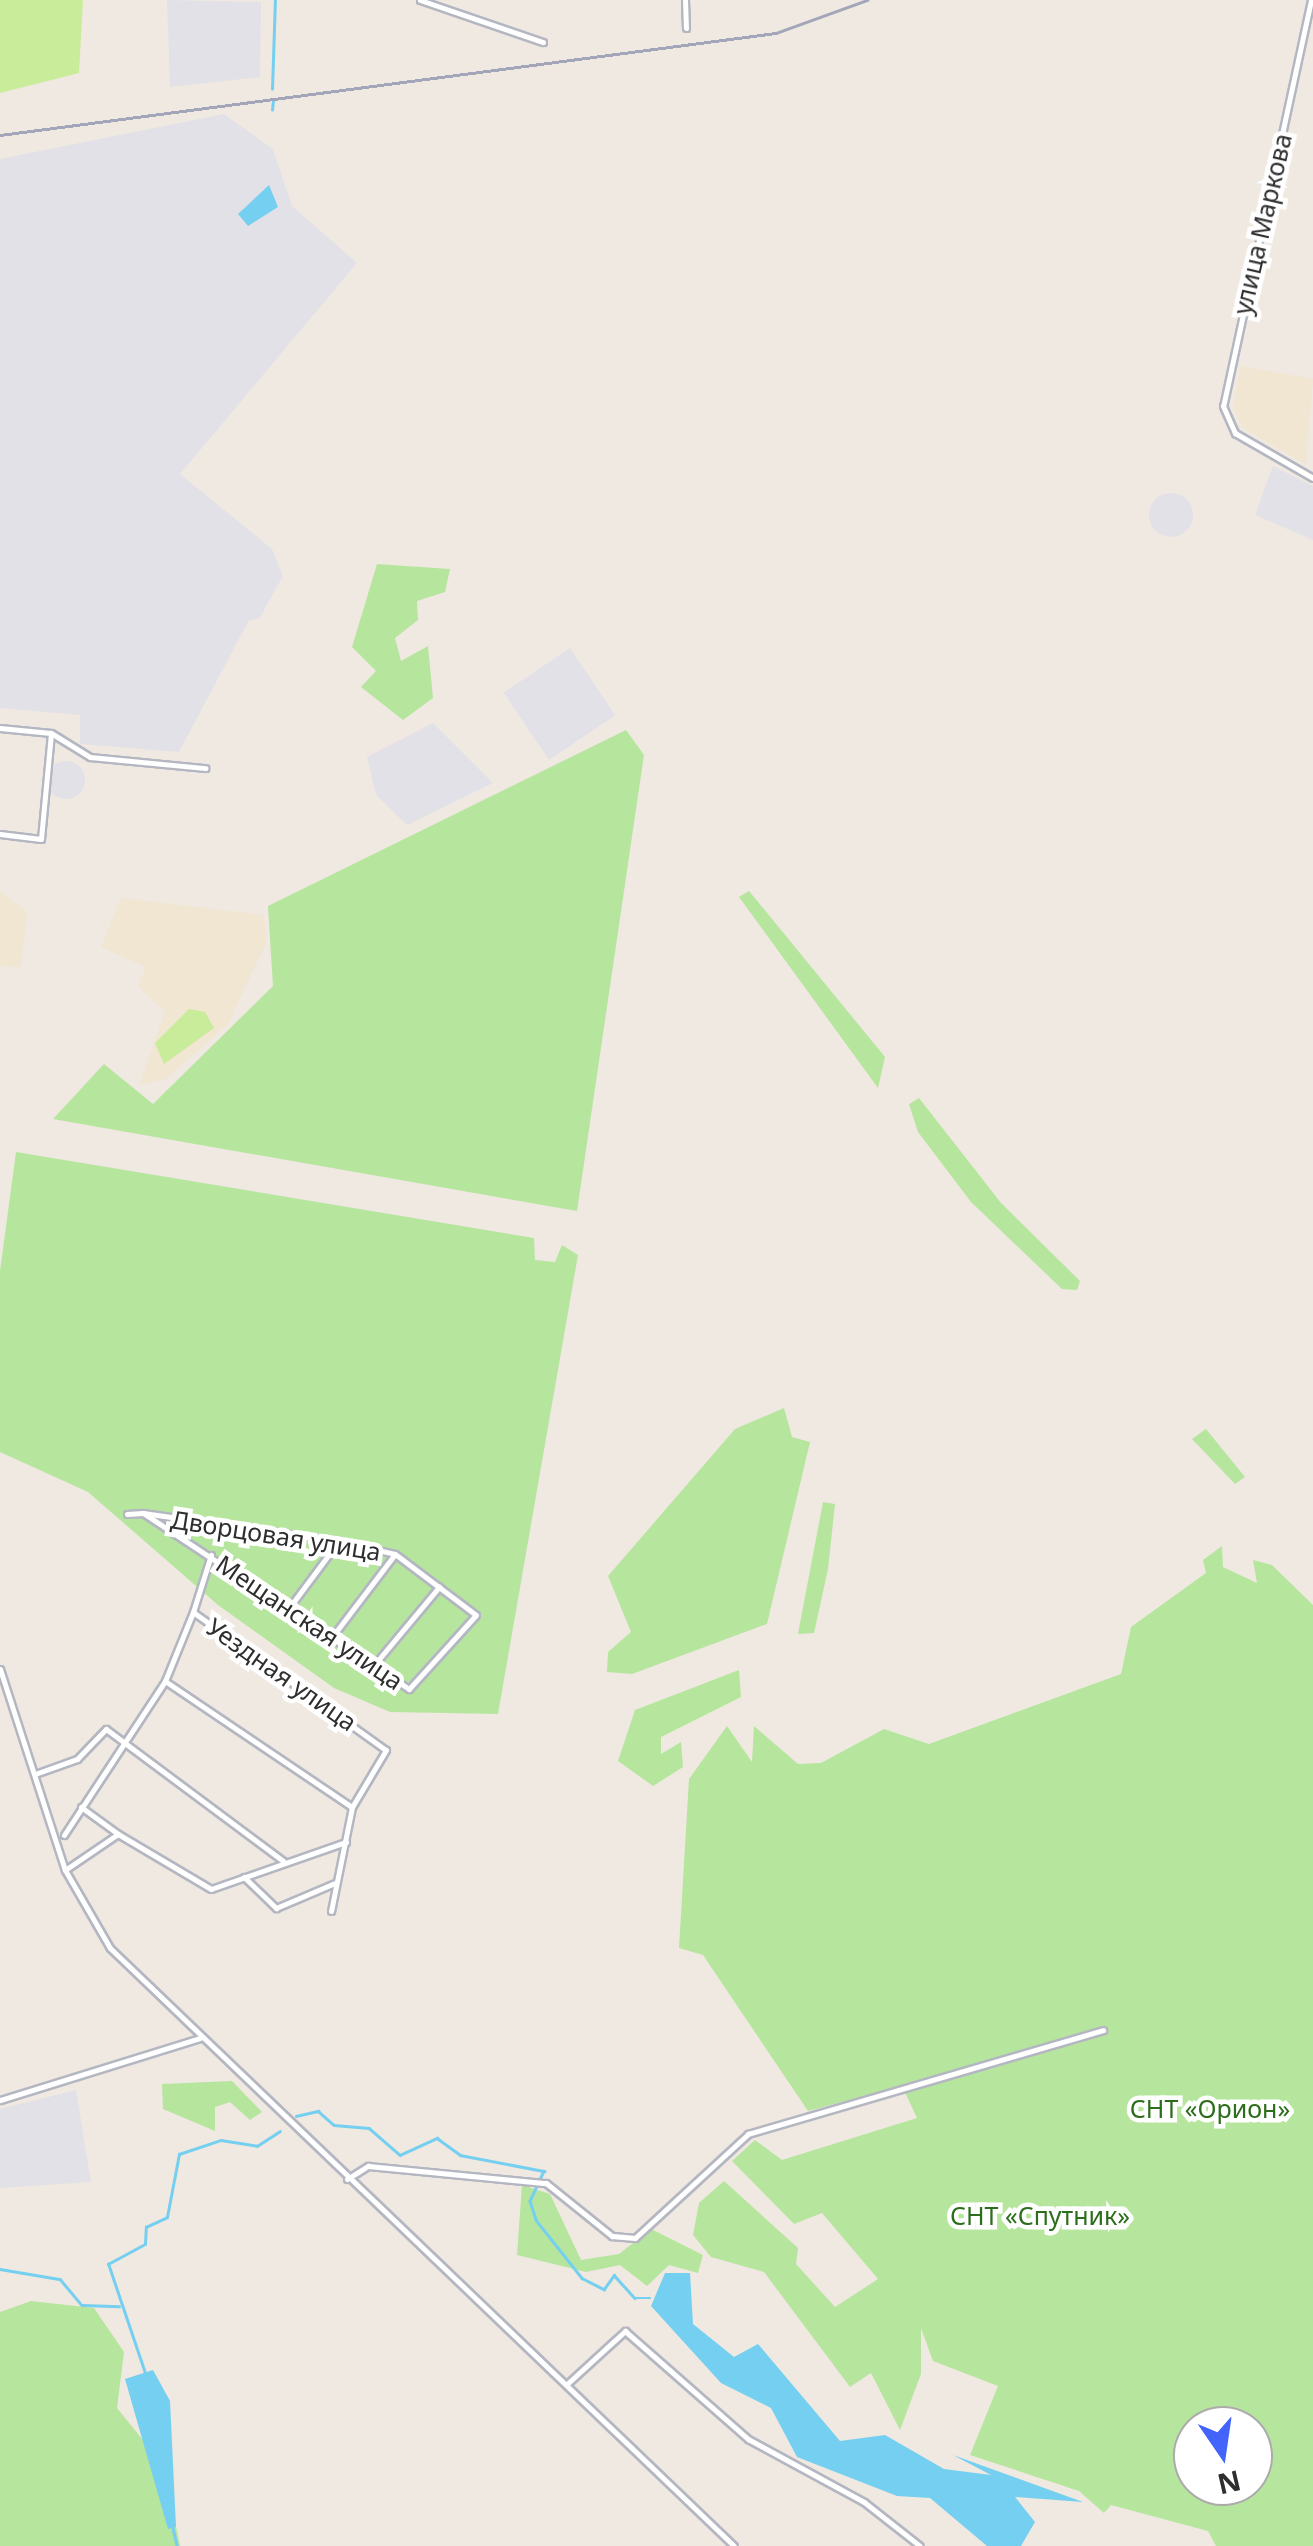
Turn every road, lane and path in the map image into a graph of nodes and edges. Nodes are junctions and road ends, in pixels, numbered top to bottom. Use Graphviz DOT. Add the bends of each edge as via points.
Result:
graph roads {
  1 [pos="420,0"];
  2 [pos="684,0"];
  3 [pos="1311,0"];
  4 [pos="686,28"];
  5 [pos="543,42"];
  6 [pos="1313,478"];
  7 [pos="0,728"];
  8 [pos="51,732"];
  9 [pos="205,768"];
  10 [pos="0,834"];
  11 [pos="143,1513"];
  12 [pos="127,1514"];
  13 [pos="338,1541"];
  14 [pos="395,1554"];
  15 [pos="210,1555"];
  16 [pos="440,1586"];
  17 [pos="289,1608"];
  18 [pos="193,1612"];
  19 [pos="332,1637"];
  20 [pos="374,1665"];
  21 [pos="0,1669"];
  22 [pos="165,1681"];
  23 [pos="424,1682"];
  24 [pos="124,1743"];
  25 [pos="35,1774"];
  26 [pos="352,1807"];
  27 [pos="82,1808"];
  28 [pos="118,1834"];
  29 [pos="64,1835"];
  30 [pos="347,1842"];
  31 [pos="285,1862"];
  32 [pos="65,1870"];
  33 [pos="244,1877"];
  34 [pos="334,1883"];
  35 [pos="331,1911"];
  36 [pos="1103,2030"];
  37 [pos="200,2038"];
  38 [pos="0,2100"];
  39 [pos="348,2179"];
  40 [pos="567,2384"];
  41 [pos="734,2546"];
  42 [pos="920,2546"];
  1 -- 5 [label="street"];
  2 -- 4 [label="street"];
  3 -- 6 [label="street, улица Маркова" via="1225,388 1236,433"];
  7 -- 8 [label="street"];
  8 -- 9 [label="street" via="90,757"];
  8 -- 10 [label="street" via="40,839"];
  11 -- 12 [label="street, Дворцовая улица"];
  11 -- 13 [label="street, Дворцовая улица"];
  11 -- 15 [label="street, Мещанская улица"];
  13 -- 14 [label="street, Дворцовая улица"];
  13 -- 17 [label="street"];
  14 -- 16 [label="street, Дворцовая улица"];
  14 -- 19 [label="street"];
  15 -- 17 [label="street, Мещанская улица"];
  15 -- 18 [label="street"];
  16 -- 20 [label="street"];
  16 -- 23 [label="street, Дворцовая улица" via="476,1614"];
  17 -- 19 [label="street, Мещанская улица"];
  18 -- 22 [label="street, Уездная улица"];
  18 -- 26 [label="street, Уездная улица" via="383,1744"];
  19 -- 20 [label="street, Мещанская улица"];
  20 -- 23 [label="street, Мещанская улица" via="409,1689"];
  21 -- 25 [label="street"];
  22 -- 24 [label="street, Уездная улица"];
  22 -- 26 [label="street"];
  24 -- 25 [label="street" via="106,1730 78,1759"];
  24 -- 27 [label="street, Уездная улица"];
  24 -- 31 [label="street"];
  25 -- 32 [label="street"];
  26 -- 30 [label="street"];
  27 -- 28 [label="street"];
  27 -- 29 [label="street, Уездная улица"];
  28 -- 32 [label="street"];
  28 -- 33 [label="street" via="184,1881 210,1889"];
  30 -- 31 [label="street"];
  30 -- 34 [label="street"];
  31 -- 33 [label="street"];
  32 -- 37 [label="street" via="110,1948"];
  33 -- 34 [label="street" via="276,1908"];
  34 -- 35 [label="street"];
  36 -- 39 [label="street" via="748,2134 635,2238 612,2236 567,2193 368,2166"];
  37 -- 38 [label="street"];
  37 -- 39 [label="street"];
  39 -- 40 [label="street"];
  40 -- 41 [label="street"];
  40 -- 42 [label="street" via="625,2331 748,2438 864,2502"];
}
